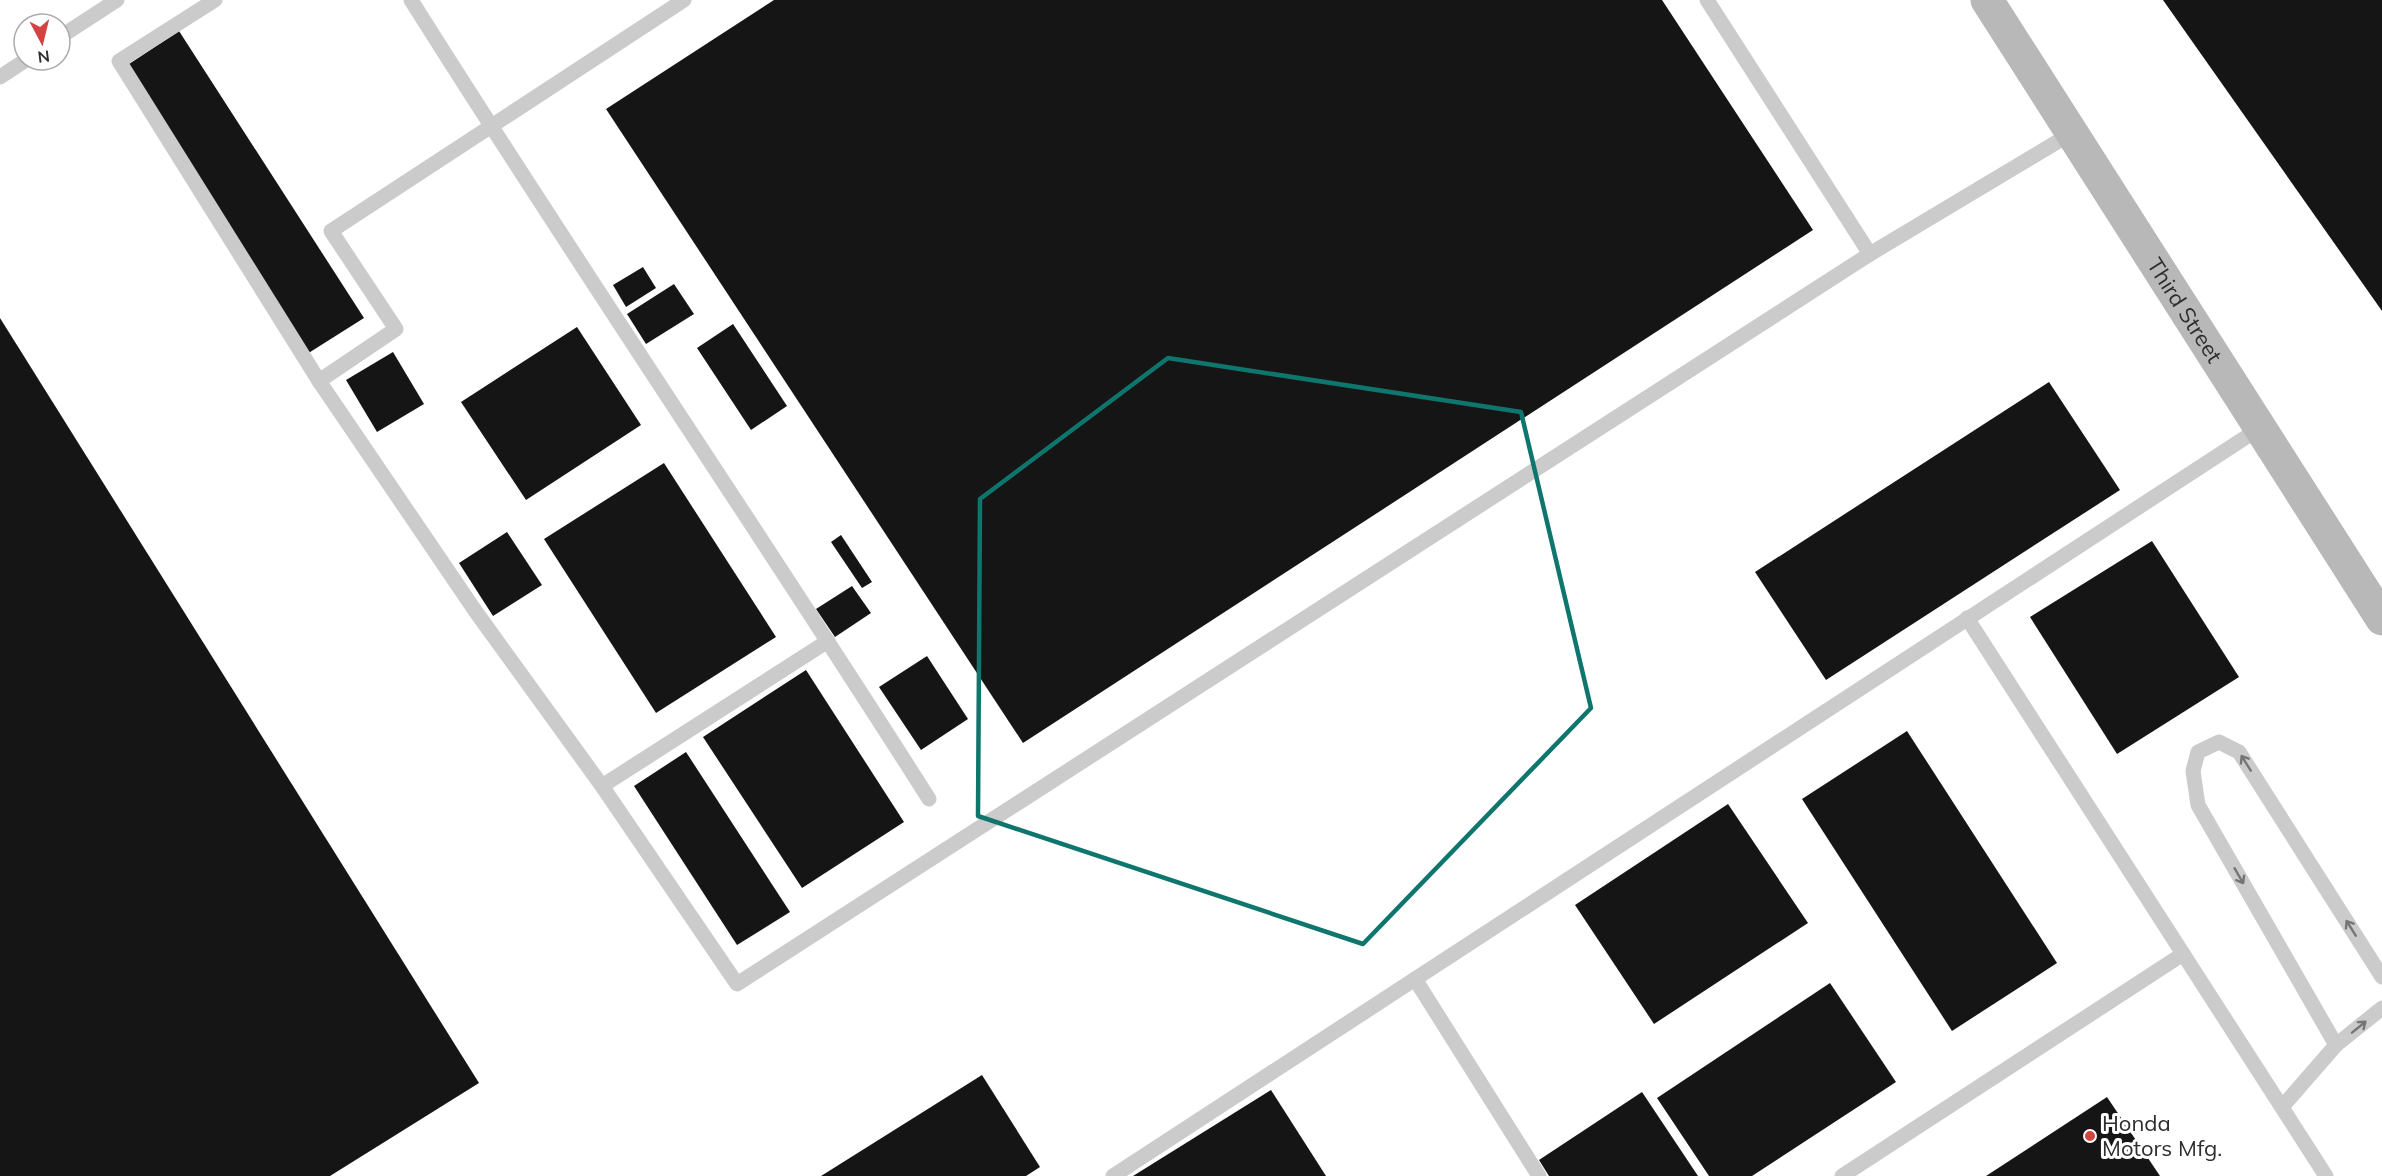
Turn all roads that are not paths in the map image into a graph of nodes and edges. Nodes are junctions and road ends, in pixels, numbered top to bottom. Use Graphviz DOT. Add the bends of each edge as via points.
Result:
graph roads {
  1 [pos="117,0"];
  2 [pos="215,0"];
  3 [pos="411,0"];
  4 [pos="684,0"];
  5 [pos="1707,0"];
  6 [pos="1987,0"];
  7 [pos="72,30"];
  8 [pos="490,126"];
  9 [pos="2072,133"];
  10 [pos="1870,254"];
  11 [pos="319,381"];
  12 [pos="2260,428"];
  13 [pos="1967,618"];
  14 [pos="2382,619"];
  15 [pos="828,641"];
  16 [pos="602,786"];
  17 [pos="929,799"];
  18 [pos="2183,954"];
  19 [pos="2382,977"];
  20 [pos="1415,979"];
  21 [pos="2382,1008"];
  22 [pos="2336,1045"];
  23 [pos="2282,1107"];
  24 [pos="1113,1176"];
  25 [pos="1539,1176"];
  26 [pos="1842,1176"];
  27 [pos="2326,1176"];
  1 -- 7 [label="lane"];
  2 -- 11 [label="lane" via="119,62"];
  3 -- 8 [label="lane"];
  4 -- 8 [label="lane"];
  5 -- 10 [label="lane"];
  6 -- 9 [label="street, Third Street"];
  8 -- 11 [label="lane" via="331,231 396,329"];
  8 -- 15 [label="lane"];
  9 -- 10 [label="lane"];
  9 -- 12 [label="street, Third Street"];
  10 -- 16 [label="lane" via="737,984"];
  11 -- 16 [label="lane" via="476,612"];
  12 -- 13 [label="lane"];
  12 -- 14 [label="street, Third Street"];
  13 -- 18 [label="lane"];
  13 -- 20 [label="lane"];
  15 -- 16 [label="lane"];
  15 -- 17 [label="lane"];
  18 -- 23 [label="lane"];
  18 -- 26 [label="lane"];
  19 -- 22 [label="lane, one-way" via="2239,752 2218,742 2198,752 2193,771 2198,805"];
  20 -- 24 [label="lane"];
  20 -- 25 [label="lane"];
  22 -- 21 [label="lane, one-way"];
  22 -- 23 [label="lane"];
  23 -- 27 [label="lane"];
}
